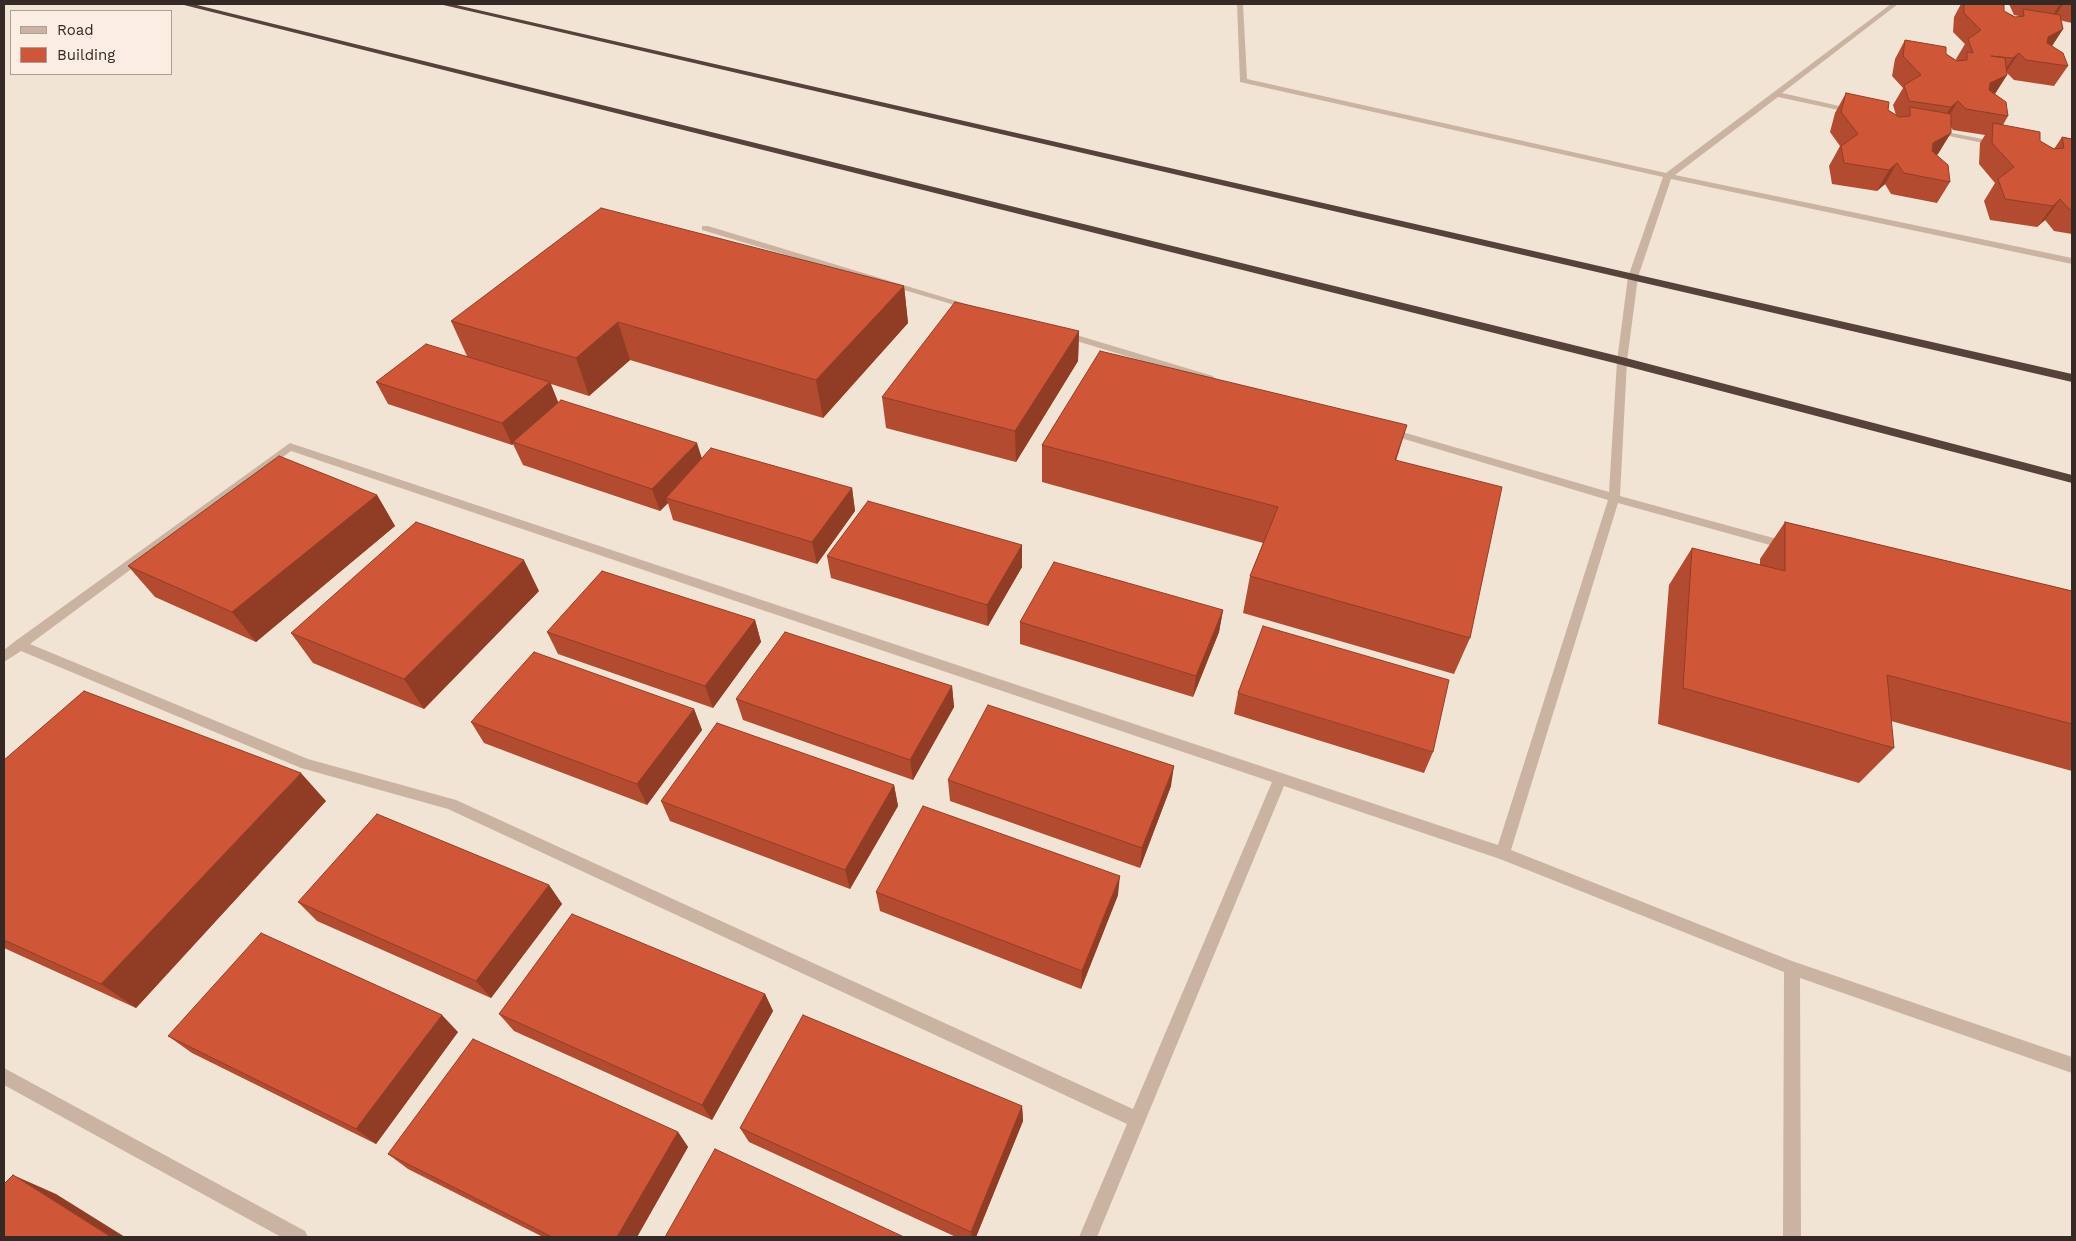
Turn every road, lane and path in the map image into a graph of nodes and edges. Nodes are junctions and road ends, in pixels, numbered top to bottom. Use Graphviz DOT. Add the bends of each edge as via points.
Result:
graph roads {
  1 [pos="184,4"];
  2 [pos="444,4"];
  3 [pos="1240,4"];
  4 [pos="1896,4"];
  5 [pos="1776,94"];
  6 [pos="1859,114"];
  7 [pos="1925,129"];
  8 [pos="2008,146"];
  9 [pos="1668,176"];
  10 [pos="705,228"];
  11 [pos="2072,260"];
  12 [pos="1634,277"];
  13 [pos="982,311"];
  14 [pos="1049,330"];
  15 [pos="1622,361"];
  16 [pos="2072,378"];
  17 [pos="1222,382"];
  18 [pos="1375,427"];
  19 [pos="2072,479"];
  20 [pos="1614,498"];
  21 [pos="1805,551"];
  22 [pos="19,645"];
  23 [pos="4,656"];
  24 [pos="1280,779"];
  25 [pos="1502,853"];
  26 [pos="1792,968"];
  27 [pos="2072,1066"];
  28 [pos="4,1076"];
  29 [pos="1137,1120"];
  30 [pos="299,1237"];
  31 [pos="1088,1237"];
  32 [pos="1792,1237"];
  1 -- 15 [label="highway"];
  2 -- 12 [label="highway"];
  3 -- 9 [label="lane" via="1243,80"];
  4 -- 5 [label="lane"];
  5 -- 6 [label="lane"];
  5 -- 9 [label="lane"];
  7 -- 8 [label="lane"];
  9 -- 11 [label="lane"];
  9 -- 12 [label="lane"];
  10 -- 13 [label="lane"];
  12 -- 15 [label="lane"];
  12 -- 16 [label="highway"];
  14 -- 17 [label="lane"];
  15 -- 19 [label="highway"];
  15 -- 20 [label="lane"];
  18 -- 20 [label="lane"];
  20 -- 21 [label="lane"];
  20 -- 25 [label="lane"];
  22 -- 23 [label="lane"];
  22 -- 24 [label="lane" via="290,447"];
  22 -- 29 [label="lane" via="306,764 451,804"];
  24 -- 25 [label="lane"];
  24 -- 29 [label="lane"];
  25 -- 26 [label="lane"];
  26 -- 27 [label="lane"];
  26 -- 32 [label="lane"];
  28 -- 30 [label="lane"];
  29 -- 31 [label="lane"];
}
